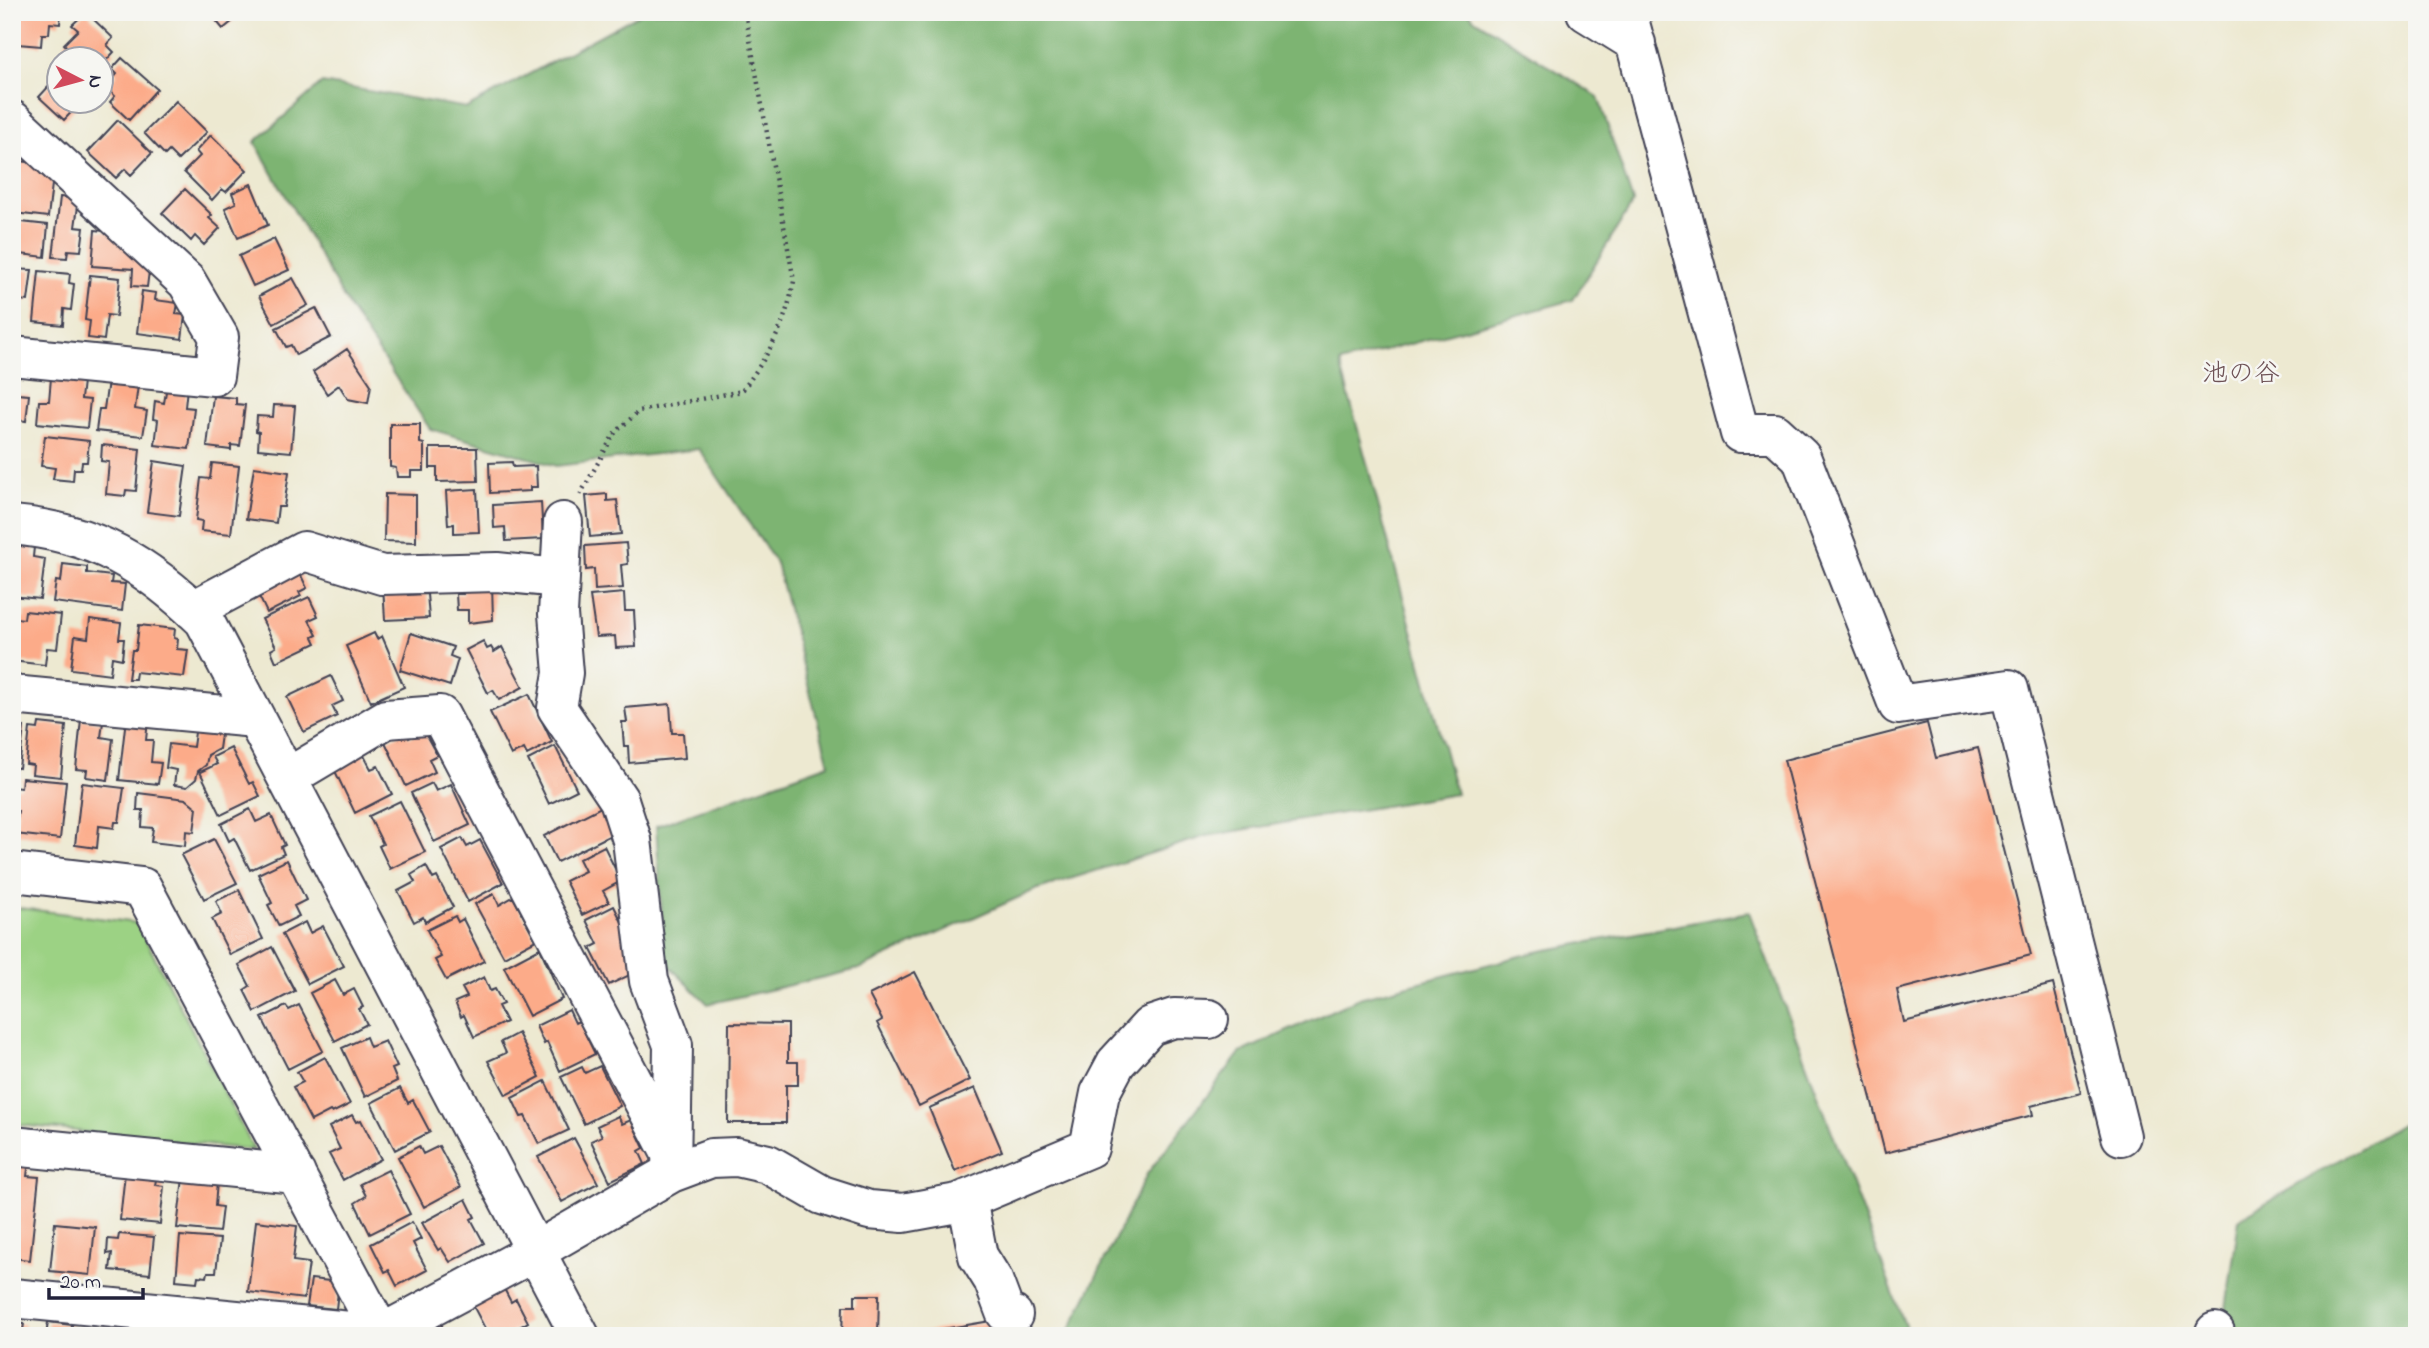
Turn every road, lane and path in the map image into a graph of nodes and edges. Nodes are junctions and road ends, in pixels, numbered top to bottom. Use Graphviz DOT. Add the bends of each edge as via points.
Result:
graph roads {
  1 [pos="745,12"];
  2 [pos="1586,12"];
  3 [pos="1631,28"];
  4 [pos="12,120"];
  5 [pos="12,356"];
  6 [pos="563,523"];
  7 [pos="12,525"];
  8 [pos="560,578"];
  9 [pos="193,610"];
  10 [pos="12,695"];
  11 [pos="255,718"];
  12 [pos="286,778"];
  13 [pos="12,872"];
  14 [pos="1209,1018"];
  15 [pos="2121,1136"];
  16 [pos="12,1146"];
  17 [pos="671,1164"];
  18 [pos="296,1174"];
  19 [pos="967,1199"];
  20 [pos="536,1251"];
  21 [pos="12,1298"];
  22 [pos="1013,1315"];
  23 [pos="382,1335"];
  24 [pos="580,1336"];
  1 -- 6 [label="path" via="794,281 788,313 742,391 639,411 614,434"];
  2 -- 3 [label="street"];
  3 -- 15 [label="street" via="1740,433 1775,433 1801,457 1898,705 2009,689"];
  4 -- 5 [label="street" via="187,282 219,337 214,376"];
  6 -- 8 [label="street"];
  7 -- 9 [label="street" via="75,536 127,558"];
  8 -- 9 [label="street" via="497,572 382,575 303,551"];
  8 -- 17 [label="street" via="563,673 557,708 619,800 632,839 649,981 673,1045"];
  9 -- 11 [label="street" via="204,620"];
  10 -- 11 [label="street"];
  11 -- 12 [label="street"];
  12 -- 17 [label="street" via="386,719 440,715"];
  12 -- 20 [label="street"];
  13 -- 18 [label="street" via="142,887"];
  14 -- 19 [label="street" via="1174,1018 1150,1026 1116,1063 1100,1093 1089,1148"];
  16 -- 18 [label="street"];
  17 -- 19 [label="street" via="737,1157 768,1164 822,1195 869,1210 903,1213"];
  17 -- 20 [label="street"];
  18 -- 23 [label="street"];
  19 -- 22 [label="street" via="978,1255 1004,1312"];
  20 -- 23 [label="street"];
  20 -- 24 [label="street"];
  21 -- 23 [label="street"];
}
